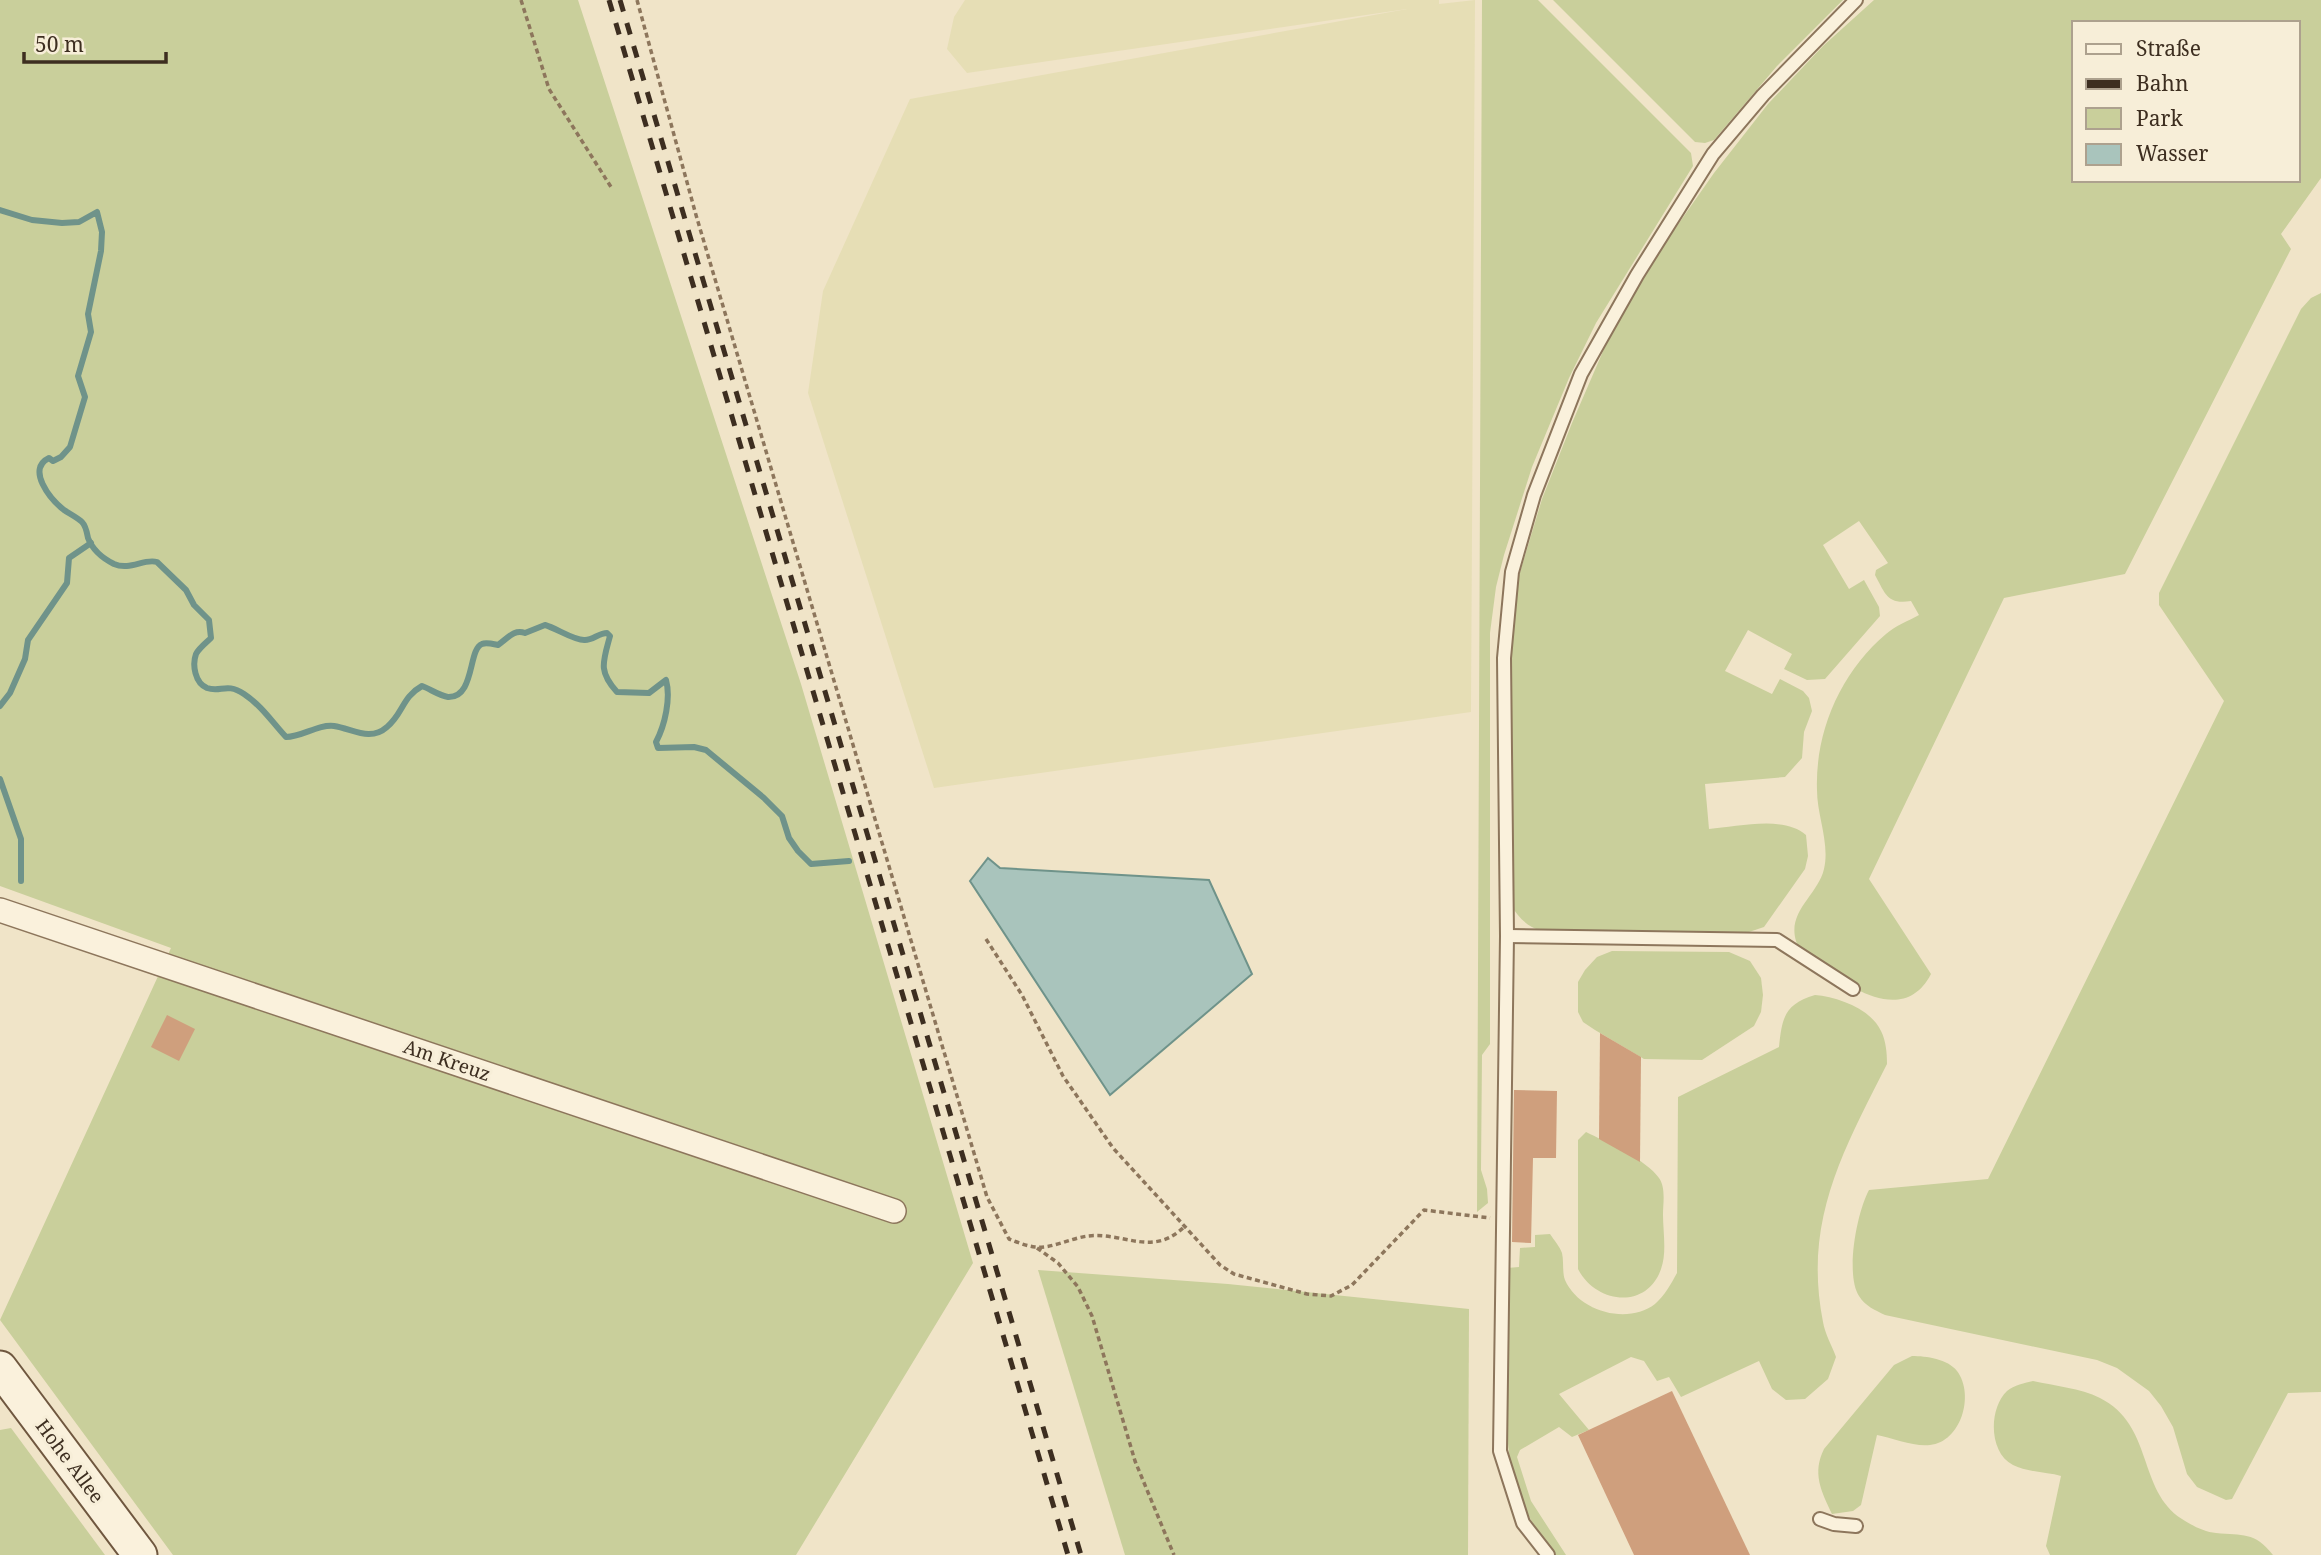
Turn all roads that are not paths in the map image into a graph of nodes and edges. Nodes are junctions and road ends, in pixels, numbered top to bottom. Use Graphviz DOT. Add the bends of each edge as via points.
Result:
graph roads {
  1 [pos="1856,0"];
  2 [pos="0,910"];
  3 [pos="1507,936"];
  4 [pos="1853,989"];
  5 [pos="894,1211"];
  6 [pos="0,1368"];
  7 [pos="1820,1519"];
  8 [pos="1856,1526"];
  9 [pos="140,1555"];
  10 [pos="1548,1555"];
  1 -- 3 [label="lane" via="1763,95 1713,154 1581,374 1534,495 1512,572 1504,658"];
  2 -- 5 [label="street, Am Kreuz"];
  3 -- 4 [label="lane" via="1777,940"];
  3 -- 10 [label="lane" via="1500,1451 1522,1523"];
  6 -- 9 [label="street, Hohe Allee"];
  7 -- 8 [label="lane"];
}
